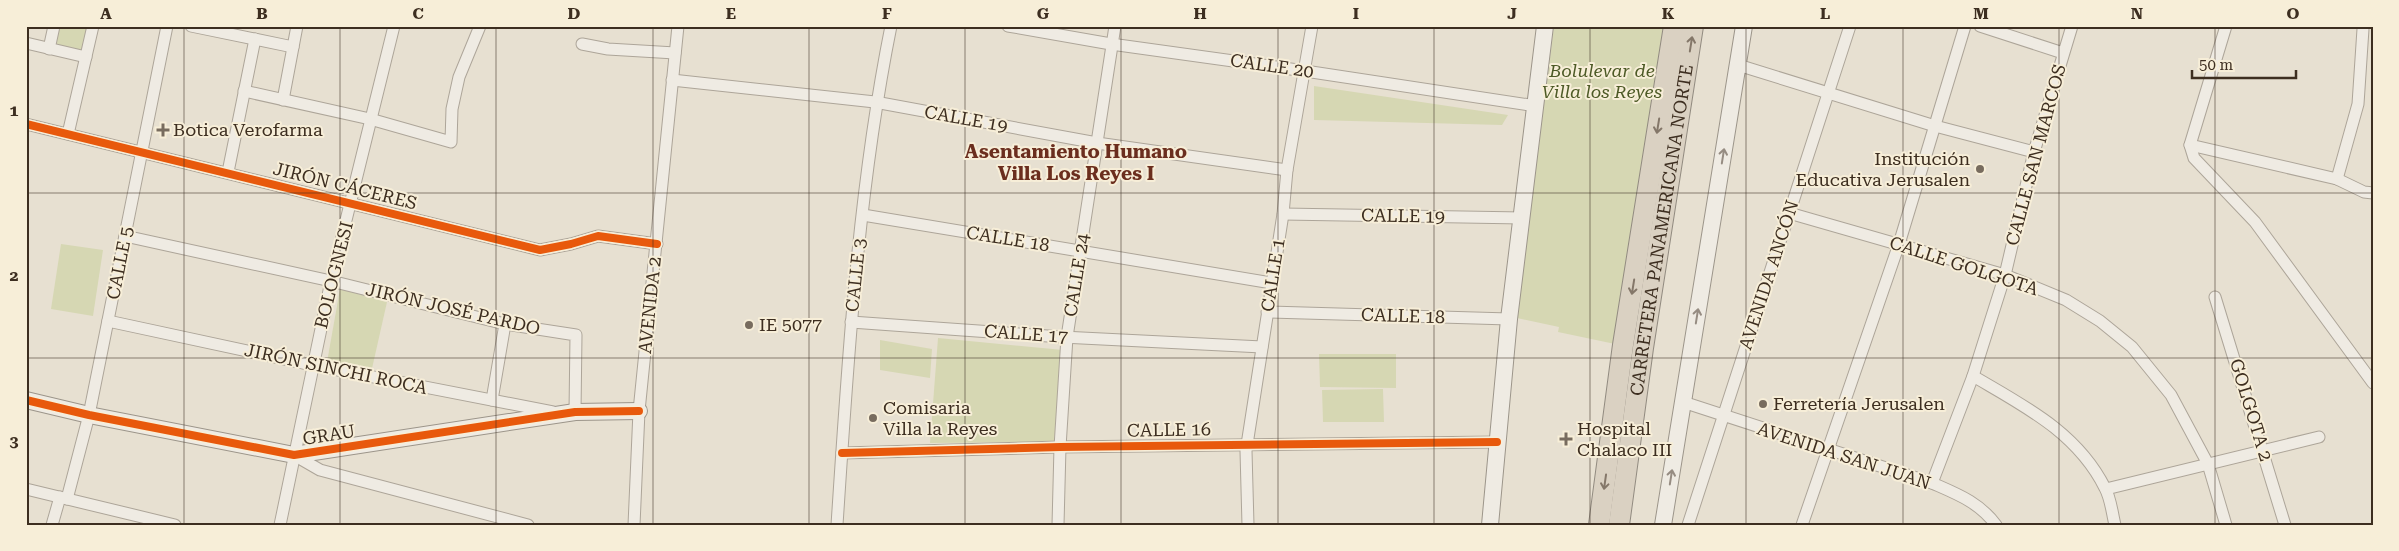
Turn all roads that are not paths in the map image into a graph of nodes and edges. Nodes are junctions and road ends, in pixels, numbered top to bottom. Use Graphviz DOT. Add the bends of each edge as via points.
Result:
graph roads {
  1 [pos="54,26"];
  2 [pos="93,26"];
  3 [pos="167,26"];
  4 [pos="191,26"];
  5 [pos="297,26"];
  6 [pos="394,26"];
  7 [pos="480,26"];
  8 [pos="678,26"];
  9 [pos="891,26"];
  10 [pos="1008,26"];
  11 [pos="1115,26"];
  12 [pos="1312,26"];
  13 [pos="1544,26"];
  14 [pos="1674,26"];
  15 [pos="1694,26"];
  16 [pos="1744,26"];
  17 [pos="1850,26"];
  18 [pos="1965,26"];
  19 [pos="1980,26"];
  20 [pos="2072,26"];
  21 [pos="2226,26"];
  22 [pos="2362,28"];
  23 [pos="2373,38"];
  24 [pos="255,39"];
  25 [pos="26,43"];
  26 [pos="582,44"];
  27 [pos="1111,44"];
  28 [pos="293,47"];
  29 [pos="49,49"];
  30 [pos="675,53"];
  31 [pos="2063,53"];
  32 [pos="86,57"];
  33 [pos="1738,65"];
  34 [pos="1305,71"];
  35 [pos="672,80"];
  36 [pos="244,91"];
  37 [pos="1830,93"];
  38 [pos="283,100"];
  39 [pos="875,102"];
  40 [pos="1536,106"];
  41 [pos="370,119"];
  42 [pos="26,124"];
  43 [pos="1935,126"];
  44 [pos="68,134"];
  45 [pos="1097,143"];
  46 [pos="2190,145"];
  47 [pos="142,152"];
  48 [pos="2034,152"];
  49 [pos="1287,170"];
  50 [pos="228,172"];
  51 [pos="2337,179"];
  52 [pos="2373,193"];
  53 [pos="352,202"];
  54 [pos="1789,213"];
  55 [pos="1283,214"];
  56 [pos="863,215"];
  57 [pos="1523,218"];
  58 [pos="125,236"];
  59 [pos="657,244"];
  60 [pos="1899,244"];
  61 [pos="1080,251"];
  62 [pos="2005,275"];
  63 [pos="331,281"];
  64 [pos="1272,283"];
  65 [pos="2215,297"];
  66 [pos="1267,312"];
  67 [pos="1509,319"];
  68 [pos="108,321"];
  69 [pos="851,322"];
  70 [pos="505,324"];
  71 [pos="1067,337"];
  72 [pos="1262,347"];
  73 [pos="312,365"];
  74 [pos="1973,376"];
  75 [pos="2373,383"];
  76 [pos="26,400"];
  77 [pos="492,400"];
  78 [pos="1683,402"];
  79 [pos="639,411"];
  80 [pos="570,413"];
  81 [pos="89,415"];
  82 [pos="1722,416"];
  83 [pos="2319,437"];
  84 [pos="1497,442"];
  85 [pos="1246,445"];
  86 [pos="1060,447"];
  87 [pos="1828,450"];
  88 [pos="2264,450"];
  89 [pos="842,453"];
  90 [pos="294,455"];
  91 [pos="2208,464"];
  92 [pos="1932,483"];
  93 [pos="26,489"];
  94 [pos="2106,489"];
  95 [pos="64,498"];
  96 [pos="52,525"];
  97 [pos="175,525"];
  98 [pos="280,525"];
  99 [pos="528,525"];
  100 [pos="634,525"];
  101 [pos="837,525"];
  102 [pos="1058,525"];
  103 [pos="1248,525"];
  104 [pos="1490,525"];
  105 [pos="1599,525"];
  106 [pos="1619,525"];
  107 [pos="1663,525"];
  108 [pos="1688,525"];
  109 [pos="1802,525"];
  110 [pos="1996,525"];
  111 [pos="2115,525"];
  112 [pos="2226,525"];
  113 [pos="2286,525"];
  1 -- 29 [label="street"];
  2 -- 32 [label="street"];
  3 -- 47 [label="street, CALLE 5"];
  4 -- 24 [label="street"];
  5 -- 28 [label="street"];
  6 -- 41 [label="street, BOLOGNESI"];
  7 -- 41 [label="street" via="459,77 452,109 451,142"];
  8 -- 30 [label="street, AVENIDA 2"];
  9 -- 39 [label="street, CALLE 3"];
  10 -- 27 [label="street, CALLE 20"];
  11 -- 27 [label="street, CALLE 24"];
  12 -- 34 [label="street, CALLE 1"];
  13 -- 40 [label="street"];
  14 -- 105 [label="highway, CARRETERA PANAMERICANA NORTE, one-way" via="1623,345"];
  106 -- 15 [label="highway, CARRETERA PANAMERICANA NORTE, one-way" via="1643,348"];
  16 -- 33 [label="street"];
  17 -- 37 [label="street, AVENIDA ANCÓN"];
  18 -- 43 [label="street"];
  19 -- 31 [label="street"];
  20 -- 31 [label="street, CALLE SAN MARCOS"];
  21 -- 46 [label="street"];
  22 -- 23 [label="street"];
  22 -- 51 [label="street" via="2358,104"];
  24 -- 28 [label="street"];
  24 -- 36 [label="street"];
  25 -- 29 [label="street"];
  26 -- 30 [label="street"];
  27 -- 34 [label="street, CALLE 20"];
  27 -- 45 [label="street, CALLE 24"];
  28 -- 38 [label="street"];
  29 -- 32 [label="street"];
  30 -- 35 [label="street, AVENIDA 2"];
  31 -- 48 [label="street, CALLE SAN MARCOS"];
  32 -- 44 [label="street"];
  33 -- 37 [label="street"];
  78 -- 33 [label="street, one-way"];
  34 -- 40 [label="street, CALLE 20"];
  34 -- 49 [label="street, CALLE 1"];
  35 -- 39 [label="street, CALLE 19"];
  35 -- 59 [label="street, AVENIDA 2"];
  36 -- 38 [label="street"];
  36 -- 50 [label="street"];
  37 -- 43 [label="street"];
  37 -- 54 [label="street, AVENIDA ANCÓN"];
  38 -- 41 [label="street"];
  39 -- 45 [label="street, CALLE 19"];
  39 -- 56 [label="street, CALLE 3"];
  40 -- 57 [label="street"];
  41 -- 53 [label="street, BOLOGNESI"];
  42 -- 44 [label="street, JIRÓN CÁCERES"];
  43 -- 48 [label="street"];
  43 -- 60 [label="street"];
  44 -- 47 [label="street, JIRÓN CÁCERES"];
  45 -- 49 [label="street, CALLE 19"];
  45 -- 61 [label="street, CALLE 24"];
  46 -- 51 [label="street"];
  46 -- 75 [label="street" via="2194,158 2255,222"];
  47 -- 50 [label="street, JIRÓN CÁCERES"];
  47 -- 58 [label="street, CALLE 5"];
  48 -- 62 [label="street, CALLE SAN MARCOS"];
  49 -- 55 [label="street, CALLE 1"];
  50 -- 53 [label="street, JIRÓN CÁCERES"];
  51 -- 52 [label="street"];
  53 -- 59 [label="street, JIRÓN CÁCERES" via="540,250 598,236"];
  53 -- 63 [label="street, BOLOGNESI"];
  54 -- 60 [label="street, CALLE GOLGOTA"];
  54 -- 82 [label="street, AVENIDA ANCÓN"];
  55 -- 57 [label="street, CALLE 19"];
  55 -- 64 [label="street, CALLE 1"];
  56 -- 61 [label="street, CALLE 18"];
  56 -- 69 [label="street, CALLE 3"];
  57 -- 67 [label="street"];
  58 -- 63 [label="street, JIRÓN JOSÉ PARDO"];
  58 -- 68 [label="street, CALLE 5"];
  59 -- 79 [label="street, AVENIDA 2"];
  60 -- 62 [label="street, CALLE GOLGOTA"];
  60 -- 87 [label="street"];
  61 -- 64 [label="street, CALLE 18"];
  61 -- 71 [label="street, CALLE 24"];
  62 -- 74 [label="street, CALLE SAN MARCOS"];
  62 -- 91 [label="street, CALLE GOLGOTA" via="2066,300 2100,321 2132,347 2170,395"];
  63 -- 70 [label="street, JIRÓN JOSÉ PARDO"];
  63 -- 73 [label="street, BOLOGNESI"];
  64 -- 66 [label="street, CALLE 1"];
  65 -- 88 [label="street, GOLGOTA 2"];
  66 -- 67 [label="street, CALLE 18"];
  66 -- 72 [label="street, CALLE 1"];
  67 -- 84 [label="street"];
  68 -- 73 [label="street, JIRÓN SINCHI ROCA"];
  68 -- 81 [label="street, CALLE 5"];
  69 -- 71 [label="street, CALLE 17"];
  69 -- 89 [label="street, CALLE 3"];
  70 -- 77 [label="street"];
  70 -- 80 [label="street, JIRÓN JOSÉ PARDO" via="576,335"];
  71 -- 72 [label="street, CALLE 17"];
  71 -- 86 [label="street, CALLE 24"];
  72 -- 85 [label="street, CALLE 1"];
  73 -- 77 [label="street, JIRÓN SINCHI ROCA"];
  73 -- 90 [label="street, BOLOGNESI"];
  74 -- 92 [label="street, CALLE SAN MARCOS"];
  74 -- 94 [label="street" via="2065,434 2086,457"];
  76 -- 81 [label="street, GRAU"];
  77 -- 80 [label="street, JIRÓN SINCHI ROCA"];
  78 -- 82 [label="street, AVENIDA SAN JUAN"];
  107 -- 78 [label="street, one-way"];
  79 -- 80 [label="street, GRAU"];
  79 -- 100 [label="street, AVENIDA 2"];
  80 -- 90 [label="street, GRAU"];
  81 -- 90 [label="street, GRAU"];
  81 -- 95 [label="street, CALLE 5"];
  82 -- 87 [label="street, AVENIDA SAN JUAN"];
  82 -- 108 [label="street, AVENIDA ANCÓN"];
  83 -- 88 [label="street"];
  84 -- 85 [label="street, CALLE 16"];
  84 -- 104 [label="street"];
  85 -- 86 [label="street, CALLE 16"];
  85 -- 103 [label="street, CALLE 1"];
  86 -- 89 [label="street, CALLE 16"];
  86 -- 102 [label="street, CALLE 24"];
  87 -- 92 [label="street, AVENIDA SAN JUAN"];
  87 -- 109 [label="street"];
  88 -- 91 [label="street"];
  88 -- 113 [label="street, GOLGOTA 2"];
  89 -- 101 [label="street, CALLE 3"];
  90 -- 98 [label="street, BOLOGNESI"];
  90 -- 99 [label="street" via="320,470"];
  91 -- 94 [label="street"];
  91 -- 112 [label="street, CALLE GOLGOTA"];
  92 -- 110 [label="street, AVENIDA SAN JUAN" via="1977,504"];
  93 -- 95 [label="street"];
  94 -- 111 [label="street"];
  95 -- 96 [label="street, CALLE 5"];
  95 -- 97 [label="street"];
}
